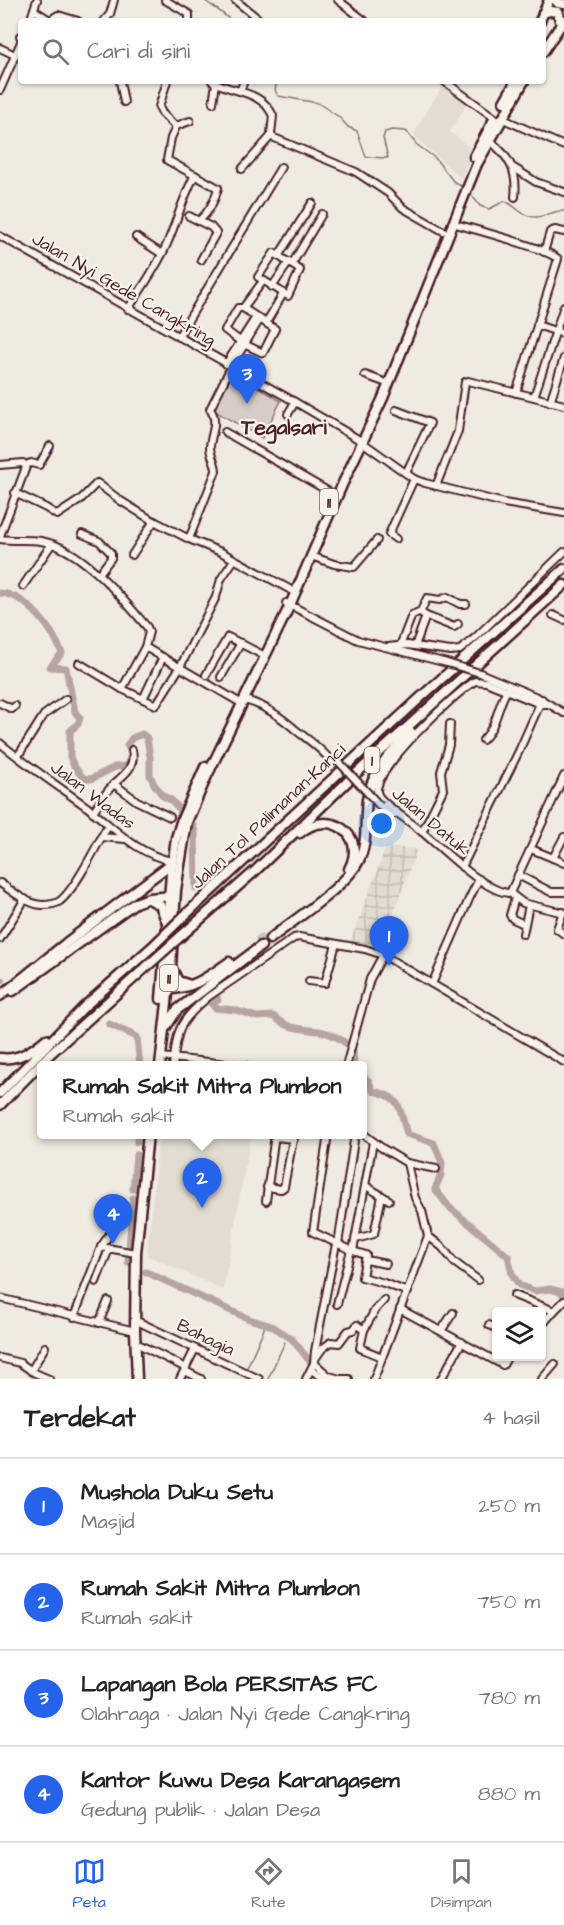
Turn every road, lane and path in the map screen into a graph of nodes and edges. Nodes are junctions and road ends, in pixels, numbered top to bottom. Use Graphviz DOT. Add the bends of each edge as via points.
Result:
graph roads {
  1 [pos="37,0"];
  2 [pos="114,0"];
  3 [pos="165,0"];
  4 [pos="235,0"];
  5 [pos="338,0"];
  6 [pos="549,0"];
  7 [pos="555,0"];
  8 [pos="174,3"];
  9 [pos="564,4"];
  10 [pos="34,10"];
  11 [pos="541,17"];
  12 [pos="31,18"];
  13 [pos="46,18"];
  14 [pos="54,18"];
  15 [pos="68,18"];
  16 [pos="107,18"];
  17 [pos="189,18"];
  18 [pos="257,18"];
  19 [pos="361,18"];
  20 [pos="562,23"];
  21 [pos="18,46"];
  22 [pos="0,48"];
  23 [pos="546,48"];
  24 [pos="15,55"];
  25 [pos="121,84"];
  26 [pos="166,84"];
  27 [pos="214,84"];
  28 [pos="220,84"];
  29 [pos="243,84"];
  30 [pos="448,84"];
  31 [pos="515,84"];
  32 [pos="522,84"];
  33 [pos="0,90"];
  34 [pos="240,91"];
  35 [pos="124,102"];
  36 [pos="213,103"];
  37 [pos="498,118"];
  38 [pos="190,121"];
  39 [pos="176,126"];
  40 [pos="271,136"];
  41 [pos="489,140"];
  42 [pos="563,144"];
  43 [pos="281,167"];
  44 [pos="514,168"];
  45 [pos="242,169"];
  46 [pos="195,175"];
  47 [pos="465,187"];
  48 [pos="564,192"];
  49 [pos="515,197"];
  50 [pos="312,202"];
  51 [pos="322,214"];
  52 [pos="189,216"];
  53 [pos="301,219"];
  54 [pos="199,221"];
  55 [pos="452,223"];
  56 [pos="315,227"];
  57 [pos="443,231"];
  58 [pos="564,232"];
  59 [pos="0,236"];
  60 [pos="136,237"];
  61 [pos="544,252"];
  62 [pos="162,254"];
  63 [pos="279,255"];
  64 [pos="556,257"];
  65 [pos="564,259"];
  66 [pos="201,260"];
  67 [pos="290,263"];
  68 [pos="263,281"];
  69 [pos="272,287"];
  70 [pos="283,294"];
  71 [pos="564,306"];
  72 [pos="243,308"];
  73 [pos="128,309"];
  74 [pos="415,310"];
  75 [pos="261,320"];
  76 [pos="537,325"];
  77 [pos="555,331"];
  78 [pos="564,334"];
  79 [pos="178,337"];
  80 [pos="243,342"];
  81 [pos="564,357"];
  82 [pos="229,366"];
  83 [pos="365,375"];
  84 [pos="384,382"];
  85 [pos="516,393"];
  86 [pos="534,397"];
  87 [pos="295,402"];
  88 [pos="550,402"];
  89 [pos="564,405"];
  90 [pos="396,410"];
  91 [pos="288,414"];
  92 [pos="225,432"];
  93 [pos="360,441"];
  94 [pos="50,446"];
  95 [pos="0,465"];
  96 [pos="26,465"];
  97 [pos="406,473"];
  98 [pos="414,479"];
  99 [pos="436,486"];
  100 [pos="15,493"];
  101 [pos="333,494"];
  102 [pos="564,513"];
  103 [pos="154,521"];
  104 [pos="82,534"];
  105 [pos="0,538"];
  106 [pos="189,539"];
  107 [pos="396,539"];
  108 [pos="377,540"];
  109 [pos="51,545"];
  110 [pos="564,552"];
  111 [pos="132,555"];
  112 [pos="311,556"];
  113 [pos="234,560"];
  114 [pos="564,569"];
  115 [pos="99,574"];
  116 [pos="564,585"];
  117 [pos="23,586"];
  118 [pos="291,591"];
  119 [pos="288,604"];
  120 [pos="466,604"];
  121 [pos="423,614"];
  122 [pos="553,615"];
  123 [pos="564,620"];
  124 [pos="458,624"];
  125 [pos="241,643"];
  126 [pos="400,646"];
  127 [pos="416,646"];
  128 [pos="146,647"];
  129 [pos="388,647"];
  130 [pos="265,651"];
  131 [pos="163,657"];
  132 [pos="79,663"];
  133 [pos="180,667"];
  134 [pos="206,675"];
  135 [pos="221,677"];
  136 [pos="457,684"];
  137 [pos="122,689"];
  138 [pos="507,690"];
  139 [pos="66,699"];
  140 [pos="142,699"];
  141 [pos="242,701"];
  142 [pos="543,702"];
  143 [pos="0,703"];
  144 [pos="15,706"];
  145 [pos="564,713"];
  146 [pos="450,724"];
  147 [pos="483,740"];
  148 [pos="0,743"];
  149 [pos="132,750"];
  150 [pos="18,756"];
  151 [pos="564,776"];
  152 [pos="114,784"];
  153 [pos="93,812"];
  154 [pos="397,813"];
  155 [pos="170,818"];
  156 [pos="108,825"];
  157 [pos="425,828"];
  158 [pos="101,837"];
  159 [pos="564,837"];
  160 [pos="125,839"];
  161 [pos="531,849"];
  162 [pos="552,858"];
  163 [pos="465,861"];
  164 [pos="564,863"];
  165 [pos="172,864"];
  166 [pos="254,872"];
  167 [pos="517,878"];
  168 [pos="479,879"];
  169 [pos="0,883"];
  170 [pos="564,892"];
  171 [pos="173,893"];
  172 [pos="512,895"];
  173 [pos="25,899"];
  174 [pos="144,899"];
  175 [pos="123,901"];
  176 [pos="529,905"];
  177 [pos="563,913"];
  178 [pos="524,924"];
  179 [pos="167,926"];
  180 [pos="523,934"];
  181 [pos="564,934"];
  182 [pos="0,939"];
  183 [pos="336,944"];
  184 [pos="383,955"];
  185 [pos="171,967"];
  186 [pos="309,981"];
  187 [pos="432,984"];
  188 [pos="194,985"];
  189 [pos="207,985"];
  190 [pos="165,992"];
  191 [pos="0,998"];
  192 [pos="85,1006"];
  193 [pos="163,1033"];
  194 [pos="0,1058"];
  195 [pos="44,1061"];
  196 [pos="156,1061"];
  197 [pos="161,1061"];
  198 [pos="173,1061"];
  199 [pos="347,1061"];
  200 [pos="564,1062"];
  201 [pos="37,1068"];
  202 [pos="0,1093"];
  203 [pos="0,1105"];
  204 [pos="367,1137"];
  205 [pos="148,1139"];
  206 [pos="152,1139"];
  207 [pos="275,1139"];
  208 [pos="294,1139"];
  209 [pos="327,1139"];
  210 [pos="354,1139"];
  211 [pos="373,1142"];
  212 [pos="407,1163"];
  213 [pos="436,1169"];
  214 [pos="366,1186"];
  215 [pos="267,1187"];
  216 [pos="382,1196"];
  217 [pos="389,1200"];
  218 [pos="266,1201"];
  219 [pos="142,1215"];
  220 [pos="140,1233"];
  221 [pos="109,1235"];
  222 [pos="428,1236"];
  223 [pos="356,1239"];
  224 [pos="337,1244"];
  225 [pos="101,1247"];
  226 [pos="108,1249"];
  227 [pos="352,1251"];
  228 [pos="131,1252"];
  229 [pos="366,1260"];
  230 [pos="386,1264"];
  231 [pos="91,1272"];
  232 [pos="478,1280"];
  233 [pos="408,1292"];
  234 [pos="514,1295"];
  235 [pos="0,1298"];
  236 [pos="384,1300"];
  237 [pos="108,1301"];
  238 [pos="564,1301"];
  239 [pos="337,1304"];
  240 [pos="400,1309"];
  241 [pos="554,1311"];
  242 [pos="453,1313"];
  243 [pos="74,1317"];
  244 [pos="546,1320"];
  245 [pos="140,1322"];
  246 [pos="99,1323"];
  247 [pos="489,1325"];
  248 [pos="492,1326"];
  249 [pos="364,1330"];
  250 [pos="135,1331"];
  251 [pos="441,1331"];
  252 [pos="462,1342"];
  253 [pos="140,1345"];
  254 [pos="45,1347"];
  255 [pos="195,1349"];
  256 [pos="322,1349"];
  257 [pos="328,1354"];
  258 [pos="381,1357"];
  259 [pos="0,1358"];
  260 [pos="492,1359"];
  261 [pos="313,1363"];
  262 [pos="555,1364"];
  263 [pos="185,1369"];
  264 [pos="31,1371"];
  265 [pos="50,1379"];
  266 [pos="136,1379"];
  267 [pos="142,1379"];
  268 [pos="180,1379"];
  269 [pos="201,1379"];
  270 [pos="258,1379"];
  271 [pos="306,1379"];
  272 [pos="325,1379"];
  273 [pos="340,1379"];
  274 [pos="349,1379"];
  275 [pos="374,1379"];
  276 [pos="441,1379"];
  277 [pos="542,1379"];
  1 -- 10 [label="street"];
  2 -- 16 [label="street"];
  3 -- 8 [label="street"];
  4 -- 18 [label="street"];
  5 -- 19 [label="street"];
  6 -- 11 [label="highway"];
  7 -- 9 [label="highway"];
  8 -- 17 [label="street"];
  10 -- 12 [label="street"];
  10 -- 13 [label="street"];
  11 -- 20 [label="highway" via="550,11 558,12"];
  14 -- 15 [label="street"];
  20 -- 23 [label="highway"];
  21 -- 24 [label="street"];
  22 -- 24 [label="street"];
  24 -- 33 [label="street"];
  25 -- 35 [label="street"];
  26 -- 39 [label="street" via="159,107"];
  27 -- 36 [label="street"];
  28 -- 34 [label="street"];
  29 -- 34 [label="street"];
  30 -- 37 [label="street"];
  31 -- 37 [label="highway, 11"];
  32 -- 37 [label="highway, 11"];
  34 -- 40 [label="street" via="259,99 271,112"];
  37 -- 41 [label="highway, 11"];
  37 -- 42 [label="street"];
  37 -- 47 [label="highway, 11" via="483,139"];
  38 -- 39 [label="street"];
  39 -- 46 [label="street" via="167,160"];
  40 -- 45 [label="street"];
  40 -- 57 [label="street" via="356,172 388,192 413,215"];
  41 -- 44 [label="street"];
  41 -- 47 [label="highway, 11"];
  43 -- 79 [label="street"];
  44 -- 48 [label="street" via="536,182"];
  44 -- 49 [label="street"];
  46 -- 54 [label="street" via="218,188 216,198"];
  46 -- 62 [label="street"];
  47 -- 55 [label="highway, 11"];
  47 -- 57 [label="highway, 11"];
  50 -- 53 [label="street"];
  51 -- 56 [label="street"];
  52 -- 54 [label="street"];
  53 -- 56 [label="street"];
  53 -- 63 [label="street"];
  54 -- 66 [label="street" via="216,233"];
  55 -- 61 [label="street"];
  55 -- 74 [label="highway, 11"];
  56 -- 67 [label="street"];
  57 -- 74 [label="highway, 11"];
  58 -- 61 [label="street" via="550,232"];
  59 -- 73 [label="street, Jalan Nyi Gede Cangkring"];
  60 -- 62 [label="street"];
  61 -- 64 [label="street"];
  62 -- 73 [label="street"];
  63 -- 67 [label="street"];
  63 -- 68 [label="street" via="273,254 259,276"];
  64 -- 65 [label="street"];
  64 -- 76 [label="street" via="558,263"];
  67 -- 69 [label="street"];
  67 -- 70 [label="street" via="299,271 288,296"];
  68 -- 69 [label="street"];
  68 -- 72 [label="street"];
  69 -- 70 [label="street"];
  70 -- 75 [label="street"];
  71 -- 77 [label="street"];
  72 -- 75 [label="street"];
  72 -- 80 [label="street" via="239,307 225,329"];
  73 -- 79 [label="street, Jalan Nyi Gede Cangkring"];
  74 -- 84 [label="highway, 11"];
  74 -- 93 [label="highway, 11" via="387,387"];
  75 -- 80 [label="street"];
  75 -- 80 [label="street" via="275,329 265,352"];
  76 -- 77 [label="street"];
  76 -- 85 [label="street"];
  77 -- 78 [label="street"];
  77 -- 86 [label="street"];
  79 -- 82 [label="street, Jalan Nyi Gede Cangkring"];
  80 -- 82 [label="street"];
  81 -- 88 [label="street"];
  82 -- 87 [label="street, Jalan Nyi Gede Cangkring"];
  82 -- 106 [label="street" via="210,409 215,417 210,448 216,471"];
  83 -- 84 [label="street"];
  84 -- 93 [label="highway, 11"];
  85 -- 86 [label="street"];
  85 -- 99 [label="street" via="465,382 458,431"];
  86 -- 88 [label="street"];
  87 -- 91 [label="street"];
  87 -- 93 [label="street, Jalan Nyi Gede Cangkring"];
  88 -- 89 [label="street"];
  90 -- 97 [label="street" via="429,421"];
  92 -- 101 [label="street"];
  93 -- 97 [label="street, Jalan Nyi Gede Cangkring"];
  93 -- 101 [label="highway, 11"];
  93 -- 112 [label="highway, 11"];
  94 -- 96 [label="street" via="39,465"];
  95 -- 96 [label="street"];
  96 -- 100 [label="street"];
  97 -- 98 [label="street, Jalan Nyi Gede Cangkring"];
  98 -- 99 [label="street, Jalan Nyi Gede Cangkring"];
  98 -- 107 [label="street" via="389,534"];
  99 -- 102 [label="street, Jalan Nyi Gede Cangkring"];
  100 -- 103 [label="street" via="57,515 98,483"];
  100 -- 105 [label="street"];
  101 -- 118 [label="highway, 11"];
  103 -- 106 [label="street"];
  103 -- 111 [label="street"];
  104 -- 115 [label="street" via="110,551 111,558"];
  105 -- 109 [label="street"];
  106 -- 113 [label="street"];
  108 -- 112 [label="street" via="354,567"];
  109 -- 115 [label="street"];
  109 -- 117 [label="street"];
  110 -- 127 [label="street" via="463,647 455,651"];
  112 -- 119 [label="highway, 11"];
  113 -- 118 [label="street"];
  113 -- 133 [label="street" via="221,579"];
  114 -- 192 [label="highway, Jalan Tol Palimanan–Kanci / 1, bridge"];
  115 -- 128 [label="street" via="149,630"];
  116 -- 136 [label="highway, Jalan Tol Palimanan–Kanci / 1"];
  118 -- 119 [label="highway, 11"];
  119 -- 129 [label="street" via="358,639"];
  119 -- 130 [label="highway, 11"];
  120 -- 121 [label="street" via="447,597 430,597 425,600"];
  121 -- 124 [label="street" via="454,627"];
  121 -- 126 [label="street" via="412,615"];
  121 -- 127 [label="street"];
  122 -- 123 [label="street"];
  125 -- 130 [label="street"];
  125 -- 134 [label="street" via="227,637"];
  125 -- 135 [label="street"];
  126 -- 127 [label="street"];
  126 -- 129 [label="street"];
  128 -- 131 [label="street"];
  128 -- 137 [label="street"];
  129 -- 142 [label="street, bridge" via="480,673"];
  130 -- 141 [label="highway, 11"];
  131 -- 133 [label="street"];
  131 -- 140 [label="street"];
  132 -- 137 [label="street"];
  133 -- 140 [label="street" via="157,704"];
  133 -- 141 [label="street"];
  136 -- 166 [label="highway, Jalan Tol Palimanan–Kanci / 1"];
  136 -- 166 [label="highway" via="375,774 367,799 364,845 354,869 336,887 268,937 347,872 354,857 353,842 338,825 310,826"];
  137 -- 140 [label="street"];
  138 -- 142 [label="street, Jalan Datuk"];
  138 -- 147 [label="street" via="496,721"];
  138 -- 154 [label="street, Jalan Datuk" via="480,680 472,682 392,759 377,792"];
  139 -- 150 [label="street" via="44,715"];
  141 -- 154 [label="street, bridge" via="262,705 277,715 320,747 332,762 336,759 391,816"];
  141 -- 165 [label="highway, 11" via="187,816"];
  142 -- 145 [label="street"];
  142 -- 163 [label="street"];
  143 -- 144 [label="street" via="12,709"];
  146 -- 157 [label="street" via="441,772 443,790"];
  148 -- 150 [label="street, Jalan Wadas"];
  149 -- 152 [label="street" via="130,768"];
  150 -- 153 [label="street, Jalan Wadas"];
  151 -- 161 [label="street"];
  152 -- 153 [label="street"];
  152 -- 155 [label="street"];
  153 -- 156 [label="street, Jalan Wadas"];
  154 -- 157 [label="street, Jalan Datuk"];
  156 -- 158 [label="street"];
  156 -- 160 [label="street, Jalan Wadas"];
  157 -- 163 [label="street, Jalan Datuk"];
  158 -- 160 [label="street"];
  158 -- 173 [label="street" via="62,900 42,905"];
  159 -- 162 [label="street"];
  160 -- 165 [label="street, Jalan Wadas"];
  161 -- 162 [label="street"];
  161 -- 167 [label="street"];
  162 -- 164 [label="street"];
  163 -- 168 [label="street, Jalan Datuk"];
  165 -- 171 [label="highway, 11"];
  165 -- 175 [label="highway"];
  166 -- 195 [label="highway, Jalan Tol Palimanan–Kanci / 1, bridge"];
  167 -- 170 [label="street" via="551,892"];
  167 -- 172 [label="street"];
  168 -- 172 [label="street, Jalan Datuk"];
  168 -- 187 [label="street"];
  169 -- 173 [label="street"];
  171 -- 174 [label="highway"];
  171 -- 175 [label="highway" via="147,892"];
  171 -- 179 [label="highway, 11"];
  171 -- 185 [label="highway, 11"];
  172 -- 176 [label="street, Jalan Datuk"];
  172 -- 178 [label="street" via="510,915"];
  173 -- 182 [label="street"];
  174 -- 179 [label="highway" via="160,905"];
  174 -- 191 [label="highway"];
  175 -- 191 [label="highway"];
  176 -- 177 [label="street, Jalan Datuk"];
  176 -- 178 [label="street"];
  177 -- 181 [label="street" via="557,928"];
  178 -- 180 [label="street"];
  179 -- 190 [label="highway, 11"];
  183 -- 184 [label="street"];
  183 -- 186 [label="street" via="326,983"];
  183 -- 198 [label="street" via="296,938 208,997 181,1024"];
  184 -- 187 [label="street"];
  184 -- 199 [label="street" via="370,979"];
  185 -- 188 [label="highway" via="178,981"];
  185 -- 190 [label="highway, 11"];
  187 -- 200 [label="street"];
  188 -- 189 [label="highway" via="259,943"];
  188 -- 190 [label="highway"];
  189 -- 190 [label="highway" via="190,992"];
  189 -- 193 [label="highway" via="177,1010"];
  190 -- 193 [label="highway, 11"];
  190 -- 196 [label="highway, 11"];
  192 -- 194 [label="highway" via="35,1048 14,1058"];
  192 -- 202 [label="highway, Jalan Tol Palimanan–Kanci / 1"];
  193 -- 197 [label="highway, 11"];
  201 -- 203 [label="highway, Jalan Tol Palimanan–Kanci / 1, bridge"];
  204 -- 211 [label="street"];
  205 -- 219 [label="highway"];
  206 -- 219 [label="highway"];
  207 -- 215 [label="street"];
  208 -- 215 [label="street" via="284,1188"];
  209 -- 224 [label="street" via="313,1232"];
  210 -- 224 [label="street"];
  211 -- 212 [label="street"];
  211 -- 214 [label="street"];
  212 -- 213 [label="street"];
  212 -- 222 [label="street"];
  214 -- 216 [label="street"];
  214 -- 223 [label="street"];
  215 -- 218 [label="street"];
  216 -- 217 [label="street"];
  216 -- 223 [label="street" via="374,1234"];
  219 -- 220 [label="highway"];
  220 -- 228 [label="highway"];
  220 -- 245 [label="highway"];
  221 -- 225 [label="street"];
  222 -- 232 [label="street"];
  222 -- 233 [label="street"];
  223 -- 227 [label="street"];
  224 -- 227 [label="street"];
  224 -- 261 [label="street"];
  225 -- 226 [label="street"];
  225 -- 231 [label="street"];
  226 -- 228 [label="street"];
  226 -- 231 [label="street" via="98,1278"];
  227 -- 229 [label="street" via="366,1255"];
  227 -- 239 [label="street"];
  228 -- 250 [label="highway"];
  229 -- 230 [label="street"];
  229 -- 233 [label="street" via="362,1277"];
  231 -- 243 [label="street"];
  233 -- 240 [label="street"];
  234 -- 241 [label="street"];
  235 -- 243 [label="street"];
  236 -- 249 [label="street"];
  237 -- 246 [label="street"];
  238 -- 241 [label="street"];
  240 -- 251 [label="street"];
  240 -- 258 [label="street"];
  241 -- 244 [label="street"];
  242 -- 251 [label="street"];
  243 -- 246 [label="street"];
  245 -- 253 [label="highway"];
  245 -- 255 [label="street, Bahagia"];
  246 -- 250 [label="street"];
  247 -- 248 [label="street"];
  249 -- 256 [label="street" via="356,1325 339,1343 331,1342"];
  249 -- 258 [label="street" via="360,1348"];
  250 -- 266 [label="highway"];
  251 -- 252 [label="street"];
  252 -- 260 [label="street"];
  252 -- 276 [label="street"];
  253 -- 263 [label="street"];
  253 -- 267 [label="highway"];
  254 -- 264 [label="street"];
  255 -- 263 [label="street"];
  255 -- 270 [label="street, Bahagia"];
  256 -- 257 [label="street"];
  256 -- 261 [label="street"];
  258 -- 275 [label="street"];
  259 -- 264 [label="street" via="20,1363"];
  261 -- 271 [label="street"];
  261 -- 272 [label="street"];
  261 -- 273 [label="street" via="329,1376"];
  262 -- 277 [label="street"];
  263 -- 268 [label="street"];
  263 -- 269 [label="street"];
  264 -- 265 [label="street"];
  273 -- 274 [label="street"];
}
